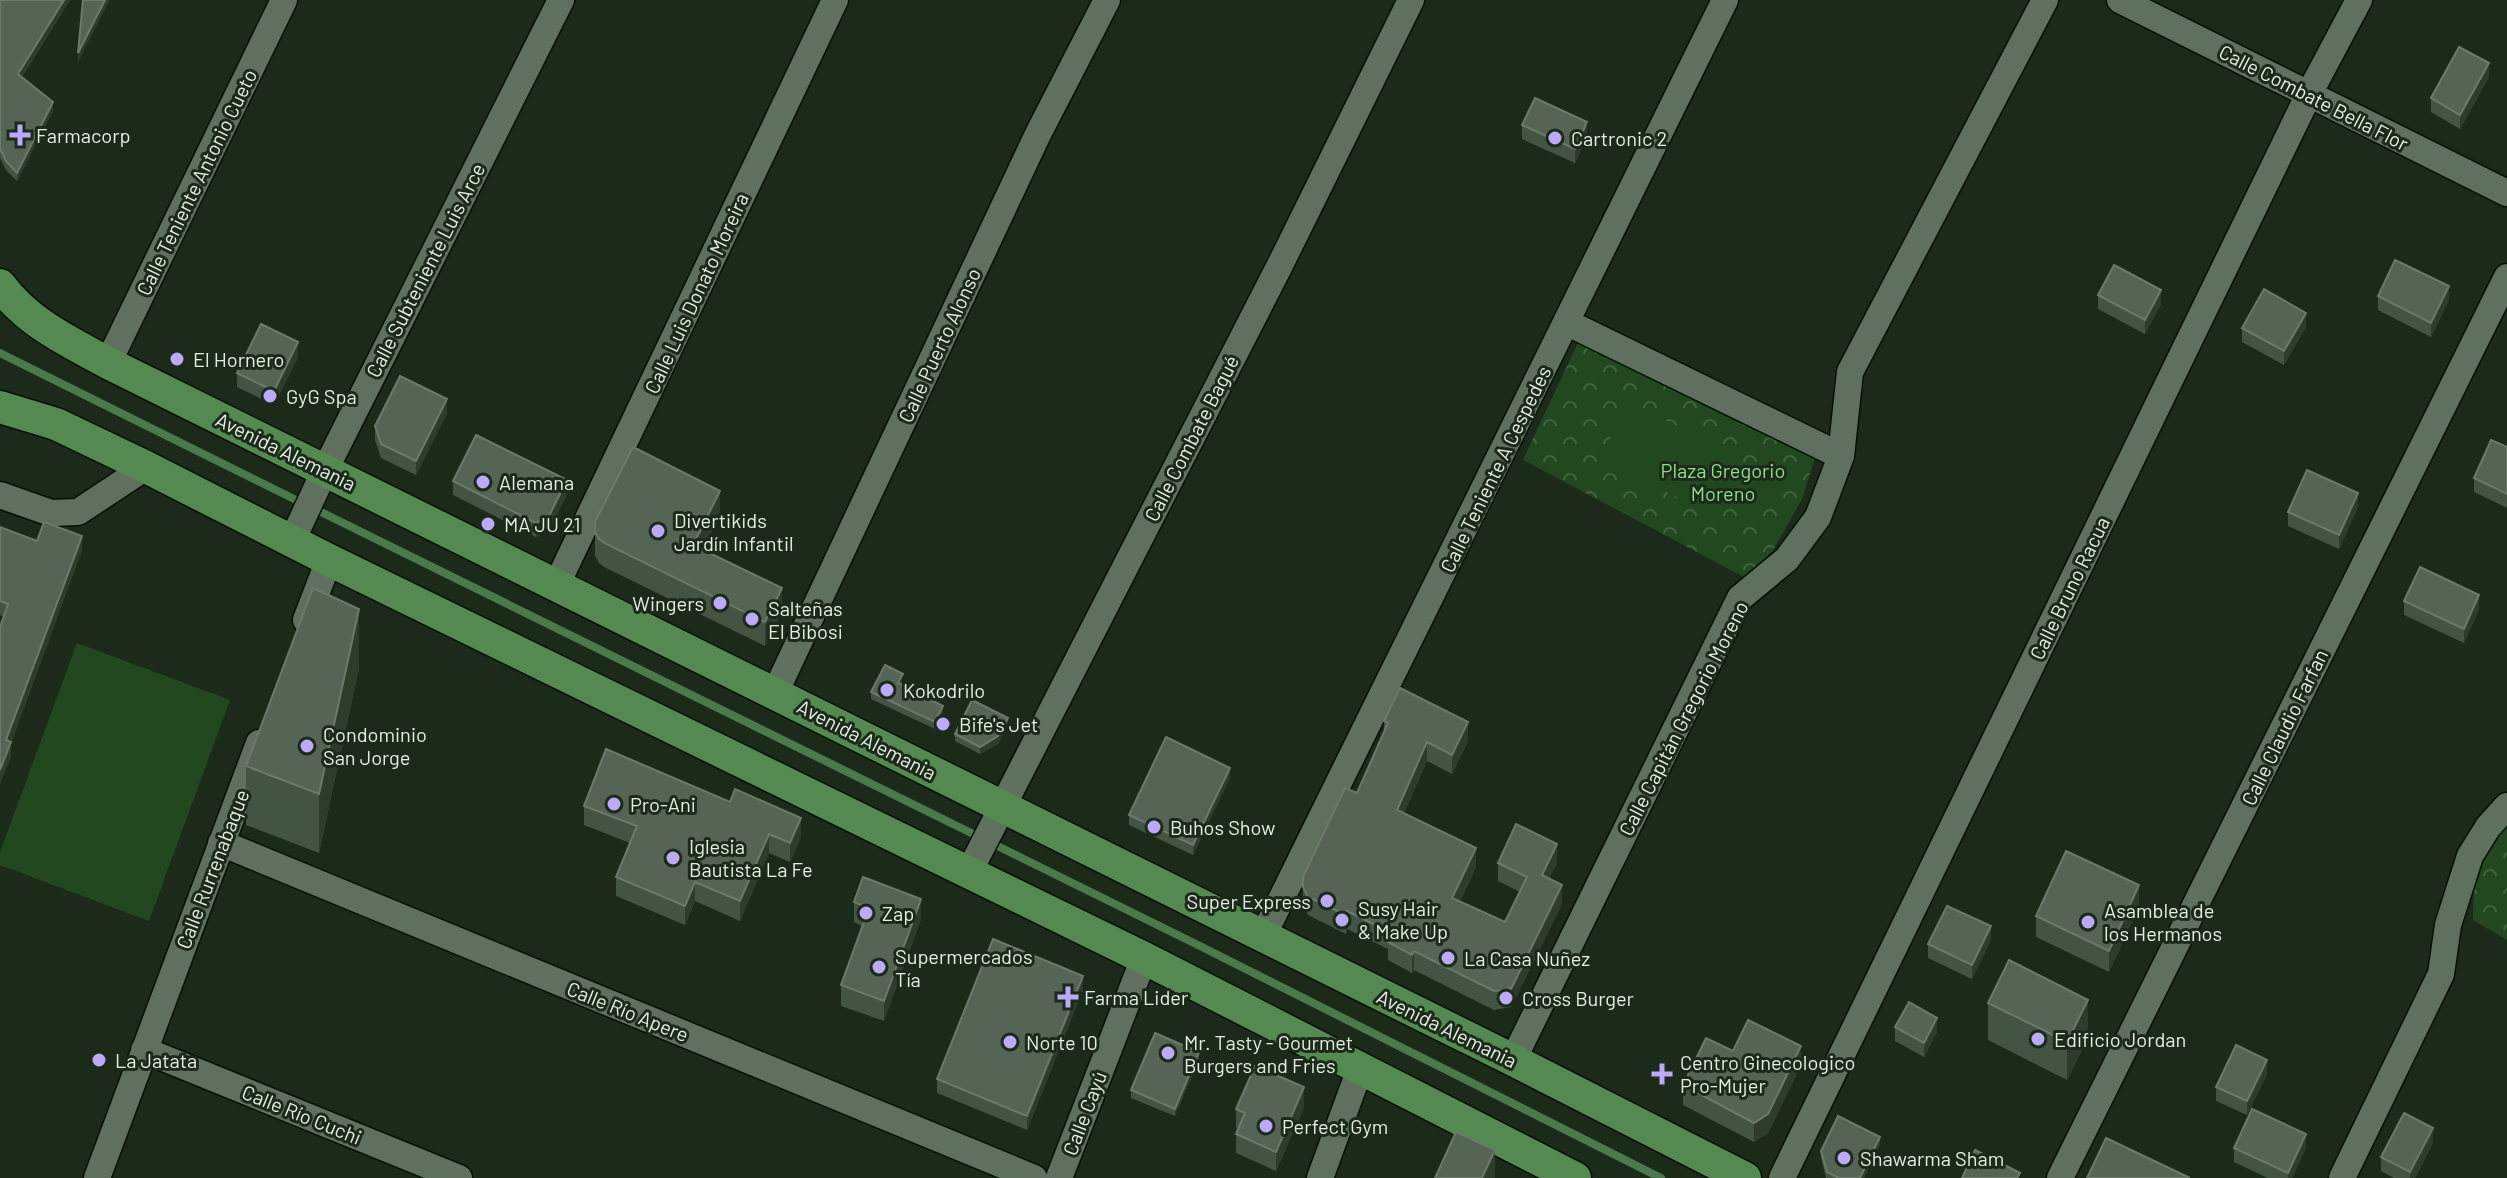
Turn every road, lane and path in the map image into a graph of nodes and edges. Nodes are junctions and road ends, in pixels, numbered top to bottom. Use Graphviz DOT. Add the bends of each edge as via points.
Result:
graph roads {
  1 [pos="284,0"];
  2 [pos="561,0"];
  3 [pos="835,0"];
  4 [pos="1107,0"];
  5 [pos="1411,0"];
  6 [pos="1725,0"];
  7 [pos="2045,0"];
  8 [pos="2120,0"];
  9 [pos="2359,0"];
  10 [pos="2309,94"];
  11 [pos="2507,193"];
  12 [pos="2507,277"];
  13 [pos="0,285"];
  14 [pos="1566,322"];
  15 [pos="108,363"];
  16 [pos="0,407"];
  17 [pos="1841,456"];
  18 [pos="146,467"];
  19 [pos="323,473"];
  20 [pos="0,495"];
  21 [pos="294,537"];
  22 [pos="329,560"];
  23 [pos="556,586"];
  24 [pos="295,649"];
  25 [pos="775,693"];
  26 [pos="266,724"];
  27 [pos="2507,806"];
  28 [pos="998,814"];
  29 [pos="221,843"];
  30 [pos="972,867"];
  31 [pos="1263,936"];
  32 [pos="1144,958"];
  33 [pos="144,1050"];
  34 [pos="1513,1060"];
  35 [pos="1360,1069"];
  36 [pos="97,1178"];
  37 [pos="459,1178"];
  38 [pos="1034,1178"];
  39 [pos="1059,1178"];
  40 [pos="1320,1178"];
  41 [pos="1575,1178"];
  42 [pos="1745,1178"];
  43 [pos="1782,1178"];
  44 [pos="2060,1178"];
  45 [pos="2342,1178"];
  1 -- 15 [label="street, Calle Teniente Antonio Cueto"];
  2 -- 19 [label="street, Calle Subteniente Luis Arce"];
  3 -- 23 [label="street, Calle Luis Donato Moreira"];
  4 -- 25 [label="street, Calle Puerto Alonso" via="1038,134"];
  5 -- 28 [label="street, Calle Combate Bagué"];
  6 -- 14 [label="street, Calle Teniente A Cespedes"];
  7 -- 17 [label="street, Calle Capitán Gregorio Moreno" via="1850,372"];
  8 -- 10 [label="street, Calle Combate Bella Flor"];
  9 -- 10 [label="street, Calle Bruno Racua"];
  10 -- 11 [label="street, Calle Combate Bella Flor"];
  10 -- 43 [label="street, Calle Bruno Racua"];
  12 -- 44 [label="street, Calle Claudio Farfan"];
  13 -- 15 [label="main road, Avenida Alemania" via="46,330"];
  14 -- 17 [label="street"];
  14 -- 31 [label="street, Calle Teniente A Cespedes"];
  15 -- 19 [label="main road, Avenida Alemania"];
  16 -- 18 [label="main road" via="56,424"];
  17 -- 34 [label="street, Calle Capitán Gregorio Moreno" via="1818,517 1787,559 1740,598"];
  18 -- 20 [label="street" via="78,512 51,513"];
  18 -- 21 [label="main road"];
  19 -- 21 [label="street, Calle Subteniente Luis Arce"];
  19 -- 23 [label="main road, Avenida Alemania"];
  21 -- 22 [label="main road"];
  22 -- 24 [label="street"];
  22 -- 30 [label="main road"];
  23 -- 25 [label="main road, Avenida Alemania"];
  25 -- 28 [label="main road, Avenida Alemania"];
  26 -- 29 [label="street, Calle Rurrenabaque"];
  27 -- 45 [label="street" via="2470,856 2448,925 2441,974"];
  28 -- 30 [label="street, Calle Combate Bagué"];
  28 -- 31 [label="main road, Avenida Alemania"];
  29 -- 33 [label="street, Calle Rurrenabaque"];
  29 -- 38 [label="street, Calle Río Apere"];
  30 -- 32 [label="main road"];
  31 -- 34 [label="main road, Avenida Alemania"];
  32 -- 35 [label="main road"];
  32 -- 39 [label="street, Calle Cayú"];
  33 -- 36 [label="street, Calle Rurrenabaque"];
  33 -- 37 [label="street, Calle Río Cuchi"];
  34 -- 42 [label="main road, Avenida Alemania"];
  35 -- 40 [label="street"];
  35 -- 41 [label="main road"];
}
